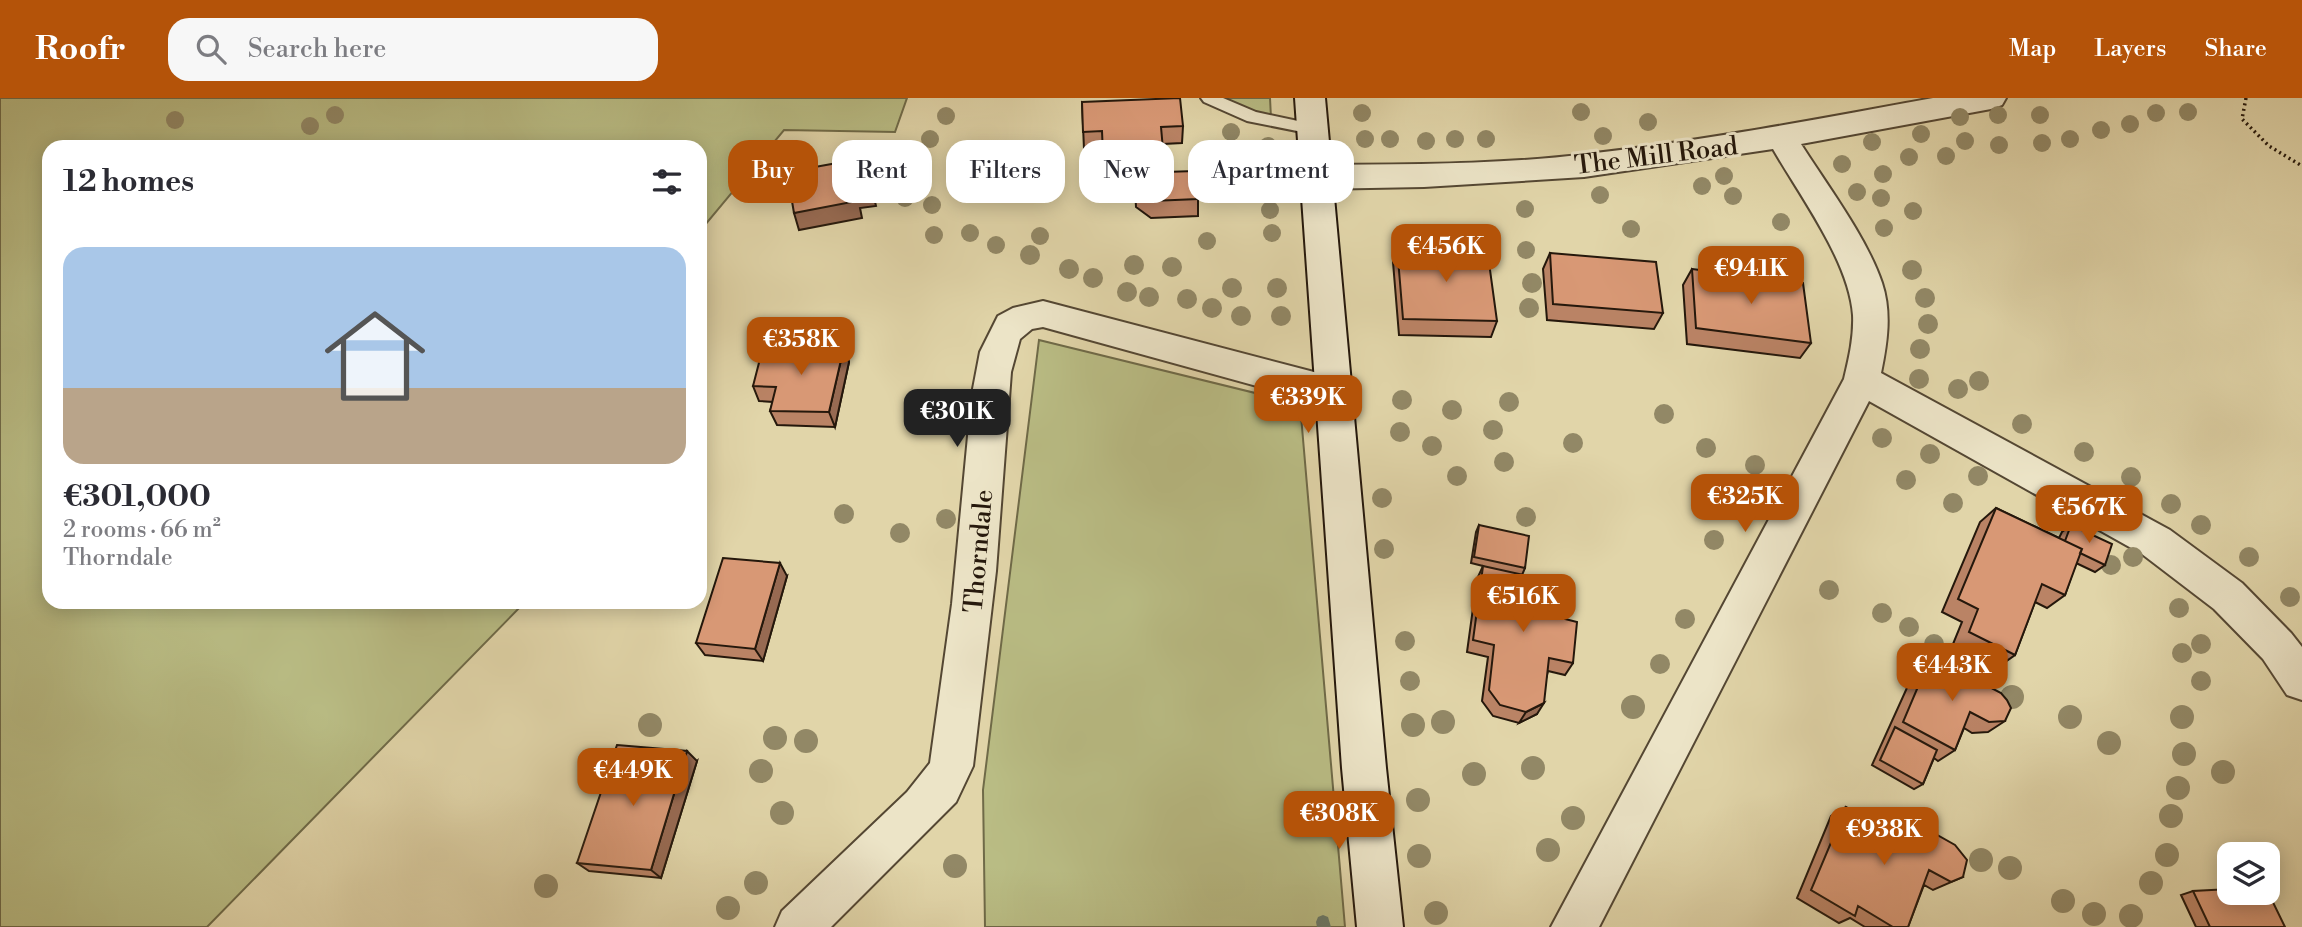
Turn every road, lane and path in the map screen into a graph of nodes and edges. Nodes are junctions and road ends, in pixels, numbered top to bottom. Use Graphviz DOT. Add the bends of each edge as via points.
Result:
graph roads {
  1 [pos="1209,98"];
  2 [pos="1991,98"];
  3 [pos="2246,98"];
  4 [pos="1311,114"];
  5 [pos="1781,137"];
  6 [pos="1313,140"];
  7 [pos="2302,166"];
  8 [pos="1354,176"];
  9 [pos="1318,203"];
  10 [pos="1862,380"];
  11 [pos="1334,392"];
  12 [pos="2302,681"];
  13 [pos="798,927"];
  14 [pos="1381,927"];
  15 [pos="1574,927"];
  1 -- 4 [label="lane" via="1253,117"];
  2 -- 5 [label="street, The Mill Road"];
  3 -- 7 [label="path" via="2242,119 2254,134"];
  4 -- 6 [label="street"];
  5 -- 8 [label="street, The Mill Road" via="1584,166"];
  5 -- 10 [label="street" via="1865,284 1870,343"];
  9 -- 11 [label="street"];
  10 -- 12 [label="street" via="2156,542 2228,596 2277,646"];
  10 -- 15 [label="street"];
  11 -- 13 [label="street, Thorndale" via="1043,314 1016,321 1003,334 993,373 975,597 951,766 923,807"];
  11 -- 14 [label="street"];
}
